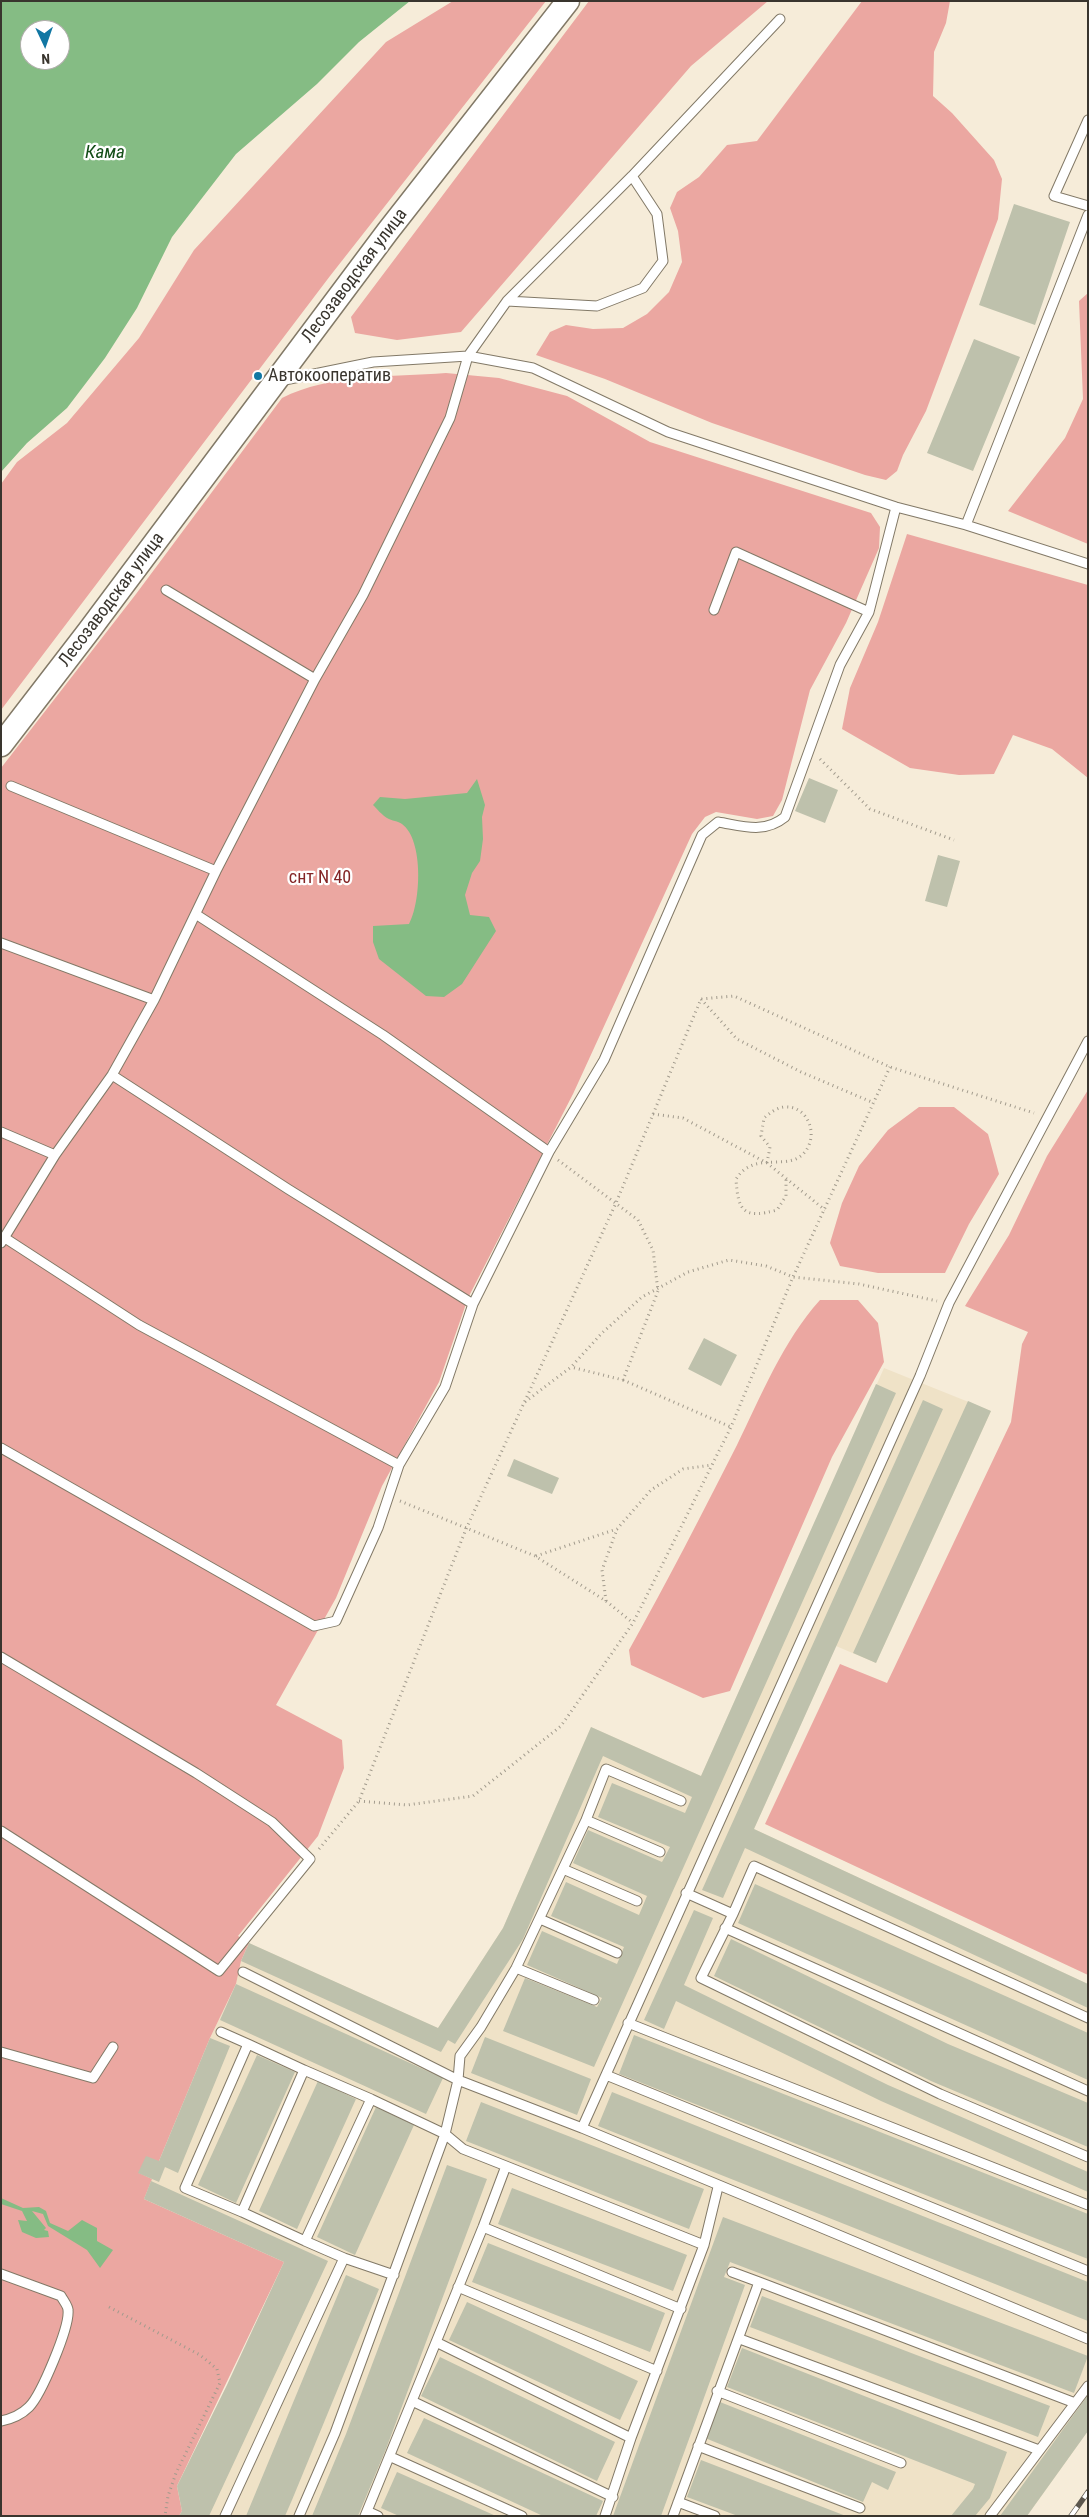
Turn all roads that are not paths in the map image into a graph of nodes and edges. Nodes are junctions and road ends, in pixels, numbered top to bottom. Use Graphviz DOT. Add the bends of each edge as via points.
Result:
graph roads {
  1 [pos="568,1"];
  2 [pos="780,19"];
  3 [pos="1088,120"];
  4 [pos="632,176"];
  5 [pos="1088,206"];
  6 [pos="1088,215"];
  7 [pos="507,301"];
  8 [pos="468,356"];
  9 [pos="275,382"];
  10 [pos="896,507"];
  11 [pos="966,525"];
  12 [pos="1088,564"];
  13 [pos="166,590"];
  14 [pos="714,610"];
  15 [pos="869,612"];
  16 [pos="315,679"];
  17 [pos="1,745"];
  18 [pos="11,786"];
  19 [pos="216,871"];
  20 [pos="197,915"];
  21 [pos="1,943"];
  22 [pos="154,1000"];
  23 [pos="1088,1041"];
  24 [pos="112,1075"];
  25 [pos="1,1132"];
  26 [pos="549,1152"];
  27 [pos="55,1155"];
  28 [pos="3,1240"];
  29 [pos="473,1304"];
  30 [pos="1,1448"];
  31 [pos="399,1465"];
  32 [pos="1,1657"];
  33 [pos="681,1801"];
  34 [pos="586,1820"];
  35 [pos="1,1831"];
  36 [pos="660,1852"];
  37 [pos="563,1869"];
  38 [pos="686,1893"];
  39 [pos="638,1901"];
  40 [pos="733,1914"];
  41 [pos="540,1919"];
  42 [pos="725,1928"];
  43 [pos="617,1953"];
  44 [pos="516,1968"];
  45 [pos="243,1972"];
  46 [pos="594,2000"];
  47 [pos="1088,2018"];
  48 [pos="628,2023"];
  49 [pos="221,2032"];
  50 [pos="248,2044"];
  51 [pos="113,2048"];
  52 [pos="1,2052"];
  53 [pos="304,2070"];
  54 [pos="606,2076"];
  55 [pos="458,2080"];
  56 [pos="1088,2091"];
  57 [pos="371,2099"];
  58 [pos="582,2128"];
  59 [pos="445,2134"];
  60 [pos="1088,2157"];
  61 [pos="506,2166"];
  62 [pos="718,2187"];
  63 [pos="1088,2205"];
  64 [pos="242,2212"];
  65 [pos="483,2227"];
  66 [pos="305,2241"];
  67 [pos="704,2245"];
  68 [pos="344,2258"];
  69 [pos="1088,2271"];
  70 [pos="732,2272"];
  71 [pos="1,2274"];
  72 [pos="394,2275"];
  73 [pos="759,2282"];
  74 [pos="458,2287"];
  75 [pos="681,2309"];
  76 [pos="740,2339"];
  77 [pos="1088,2339"];
  78 [pos="436,2342"];
  79 [pos="657,2371"];
  80 [pos="1088,2386"];
  81 [pos="718,2391"];
  82 [pos="412,2401"];
  83 [pos="1075,2403"];
  84 [pos="1,2421"];
  85 [pos="632,2438"];
  86 [pos="698,2446"];
  87 [pos="1039,2450"];
  88 [pos="391,2457"];
  89 [pos="901,2464"];
  90 [pos="613,2497"];
  91 [pos="678,2502"];
  92 [pos="860,2508"];
  93 [pos="366,2513"];
  94 [pos="225,2516"];
  95 [pos="299,2516"];
  96 [pos="378,2516"];
  97 [pos="522,2516"];
  98 [pos="605,2516"];
  99 [pos="673,2516"];
  100 [pos="715,2516"];
  101 [pos="990,2516"];
  1 -- 9 [label="street, Лесозаводская улица"];
  2 -- 4 [label="lane"];
  3 -- 5 [label="lane" via="1054,196"];
  4 -- 7 [label="lane"];
  4 -- 7 [label="lane" via="657,214 663,261 644,288 597,306"];
  6 -- 11 [label="lane"];
  7 -- 8 [label="lane"];
  8 -- 9 [label="lane" via="373,362"];
  8 -- 10 [label="lane" via="533,368 668,432"];
  8 -- 16 [label="lane" via="450,418 363,595"];
  9 -- 17 [label="street, Лесозаводская улица"];
  10 -- 11 [label="lane"];
  10 -- 15 [label="lane"];
  11 -- 12 [label="lane"];
  13 -- 16 [label="lane"];
  14 -- 15 [label="lane" via="736,552"];
  15 -- 26 [label="lane" via="840,665 785,817 774,826 748,827 718,822 702,834 604,1060"];
  16 -- 19 [label="lane"];
  18 -- 19 [label="lane"];
  19 -- 20 [label="lane"];
  20 -- 22 [label="lane"];
  20 -- 26 [label="lane" via="383,1035"];
  21 -- 22 [label="lane"];
  22 -- 24 [label="lane"];
  23 -- 38 [label="lane" via="949,1303 920,1376"];
  24 -- 27 [label="lane"];
  24 -- 29 [label="lane"];
  25 -- 27 [label="lane"];
  26 -- 29 [label="lane"];
  27 -- 28 [label="lane"];
  28 -- 31 [label="lane" via="140,1325"];
  29 -- 31 [label="lane" via="445,1387"];
  30 -- 31 [label="lane" via="314,1626 336,1622 390,1497"];
  32 -- 35 [label="lane" via="272,1822 310,1859 219,1971"];
  33 -- 34 [label="lane" via="606,1769"];
  34 -- 36 [label="lane"];
  34 -- 37 [label="lane"];
  37 -- 39 [label="lane"];
  37 -- 41 [label="lane"];
  38 -- 40 [label="lane"];
  38 -- 48 [label="lane"];
  40 -- 42 [label="lane"];
  40 -- 47 [label="lane" via="754,1866"];
  41 -- 43 [label="lane"];
  41 -- 44 [label="lane"];
  42 -- 56 [label="lane"];
  42 -- 60 [label="lane" via="700,1978 940,2094"];
  44 -- 46 [label="lane"];
  44 -- 55 [label="lane" via="460,2056"];
  45 -- 55 [label="lane"];
  48 -- 54 [label="lane"];
  48 -- 63 [label="lane"];
  49 -- 50 [label="lane"];
  50 -- 53 [label="lane"];
  50 -- 64 [label="lane" via="185,2188"];
  51 -- 52 [label="lane" via="93,2078"];
  53 -- 57 [label="lane"];
  53 -- 64 [label="lane"];
  54 -- 58 [label="lane"];
  54 -- 69 [label="lane"];
  55 -- 58 [label="lane"];
  55 -- 59 [label="lane"];
  57 -- 59 [label="lane"];
  57 -- 66 [label="lane"];
  58 -- 62 [label="lane"];
  59 -- 61 [label="lane" via="463,2149"];
  59 -- 72 [label="lane"];
  61 -- 65 [label="lane"];
  61 -- 67 [label="lane"];
  62 -- 67 [label="lane"];
  62 -- 77 [label="lane"];
  64 -- 66 [label="lane"];
  65 -- 74 [label="lane"];
  65 -- 75 [label="lane"];
  66 -- 68 [label="lane"];
  67 -- 75 [label="lane"];
  68 -- 72 [label="lane"];
  68 -- 94 [label="lane"];
  70 -- 73 [label="lane"];
  71 -- 84 [label="lane" via="61,2296 68,2309 66,2326 40,2390 29,2407 14,2418"];
  72 -- 95 [label="lane" via="335,2433"];
  73 -- 76 [label="lane"];
  73 -- 83 [label="lane"];
  74 -- 78 [label="lane"];
  74 -- 79 [label="lane"];
  75 -- 79 [label="lane"];
  76 -- 81 [label="lane"];
  76 -- 87 [label="lane"];
  78 -- 82 [label="lane"];
  78 -- 85 [label="lane"];
  79 -- 85 [label="lane"];
  80 -- 83 [label="lane"];
  81 -- 86 [label="lane"];
  81 -- 89 [label="lane"];
  82 -- 88 [label="lane"];
  82 -- 90 [label="lane"];
  83 -- 87 [label="lane"];
  85 -- 90 [label="lane"];
  86 -- 91 [label="lane"];
  86 -- 92 [label="lane"];
  87 -- 101 [label="lane"];
  88 -- 93 [label="lane"];
  88 -- 97 [label="lane"];
  90 -- 98 [label="lane"];
  91 -- 99 [label="lane"];
  91 -- 100 [label="lane"];
  93 -- 96 [label="lane"];
}
